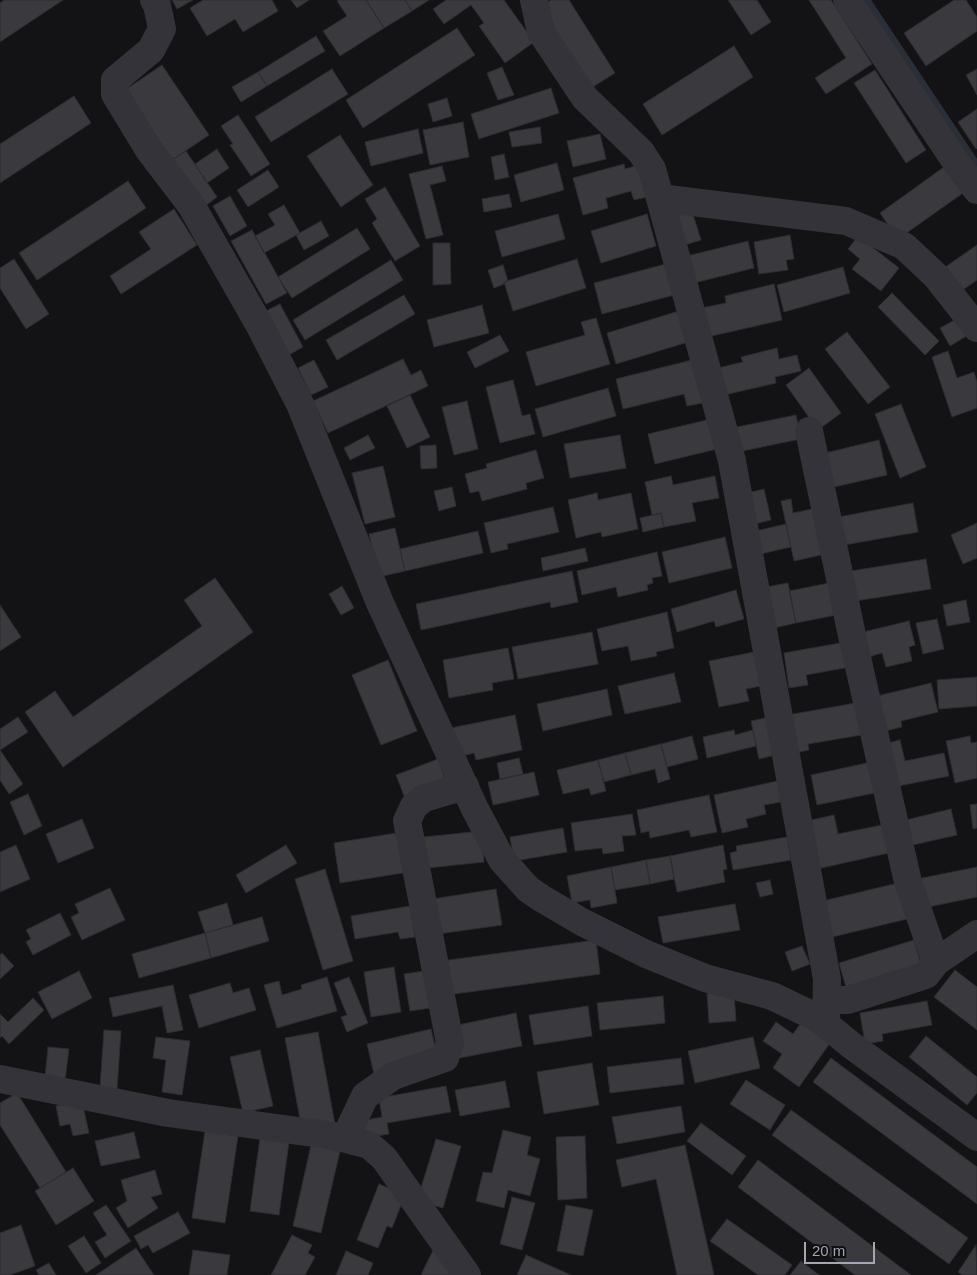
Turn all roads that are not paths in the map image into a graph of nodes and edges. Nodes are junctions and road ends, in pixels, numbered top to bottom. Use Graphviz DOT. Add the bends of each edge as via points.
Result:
graph roads {
  1 [pos="154,0"];
  2 [pos="534,0"];
  3 [pos="847,0"];
  4 [pos="977,190"];
  5 [pos="660,198"];
  6 [pos="977,328"];
  7 [pos="809,431"];
  8 [pos="465,786"];
  9 [pos="977,934"];
  10 [pos="936,962"];
  11 [pos="826,1012"];
  12 [pos="0,1079"];
  13 [pos="977,1137"];
  14 [pos="345,1138"];
  15 [pos="467,1275"];
  1 -- 8 [label="street" via="162,29 151,50 115,80 115,94 149,150 191,205 300,404 380,603"];
  2 -- 5 [label="street" via="541,32 585,98 641,152 652,169"];
  3 -- 4 [label="street"];
  5 -- 6 [label="street" via="846,221 904,246 936,276"];
  5 -- 11 [label="street" via="732,461 827,979"];
  7 -- 10 [label="street" via="908,882"];
  8 -- 11 [label="street" via="502,860 528,889 541,898 646,954 705,978 772,996 810,1014"];
  8 -- 14 [label="street" via="424,798 414,806 407,821 450,1043 445,1058 393,1076 365,1096"];
  9 -- 10 [label="street"];
  10 -- 11 [label="street" via="926,975 848,1000"];
  11 -- 13 [label="street" via="851,1045"];
  12 -- 14 [label="street" via="168,1113"];
  14 -- 15 [label="street" via="369,1145 384,1158"];
}
